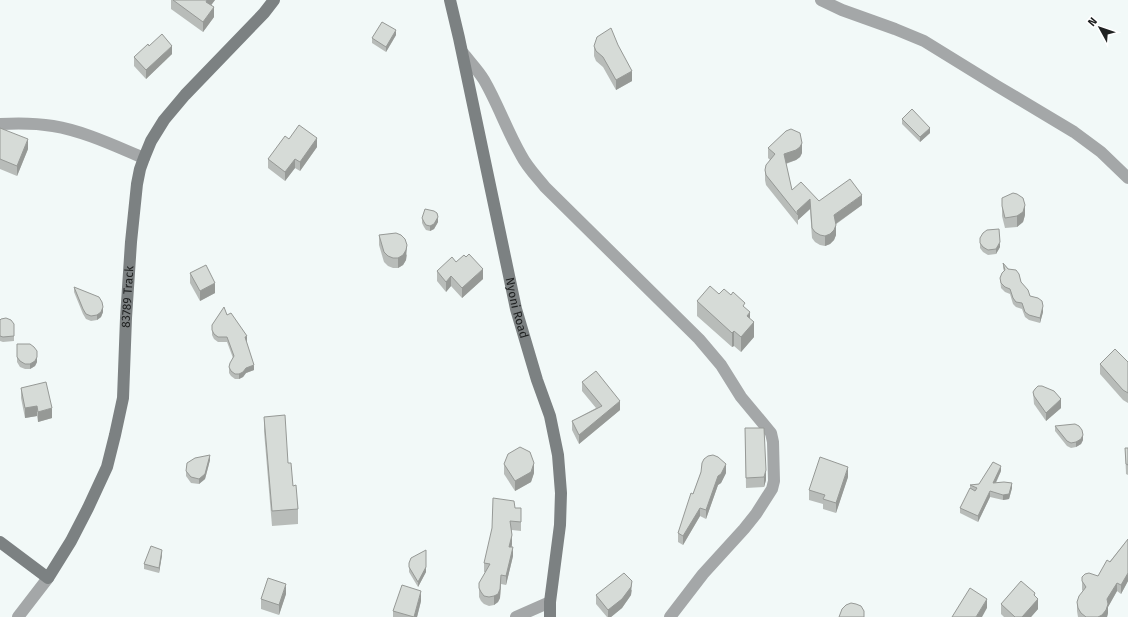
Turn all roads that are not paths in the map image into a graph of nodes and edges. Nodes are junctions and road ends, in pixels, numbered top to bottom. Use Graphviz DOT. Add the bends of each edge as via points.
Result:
graph roads {
  1 [pos="274,0"];
  2 [pos="450,0"];
  3 [pos="821,0"];
  4 [pos="463,53"];
  5 [pos="0,124"];
  6 [pos="144,158"];
  7 [pos="1128,178"];
  8 [pos="0,542"];
  9 [pos="48,578"];
  10 [pos="550,602"];
  11 [pos="18,617"];
  12 [pos="516,617"];
  13 [pos="550,617"];
  14 [pos="670,617"];
  1 -- 6 [label="street, 83789 Track" via="164,120"];
  2 -- 4 [label="street, Nyoni Road"];
  3 -- 7 [label="street" via="924,41 1074,132 1101,152"];
  4 -- 10 [label="street, Nyoni Road" via="516,309 550,416 558,455 560,525"];
  4 -- 14 [label="street" via="484,81 509,134 531,170 550,192 699,339 721,365 741,398 771,433 774,481 772,490 744,530 703,574"];
  5 -- 6 [label="street" via="54,126"];
  6 -- 9 [label="street, 83789 Track" via="137,184 126,318 123,398 115,435 107,467 88,508"];
  8 -- 9 [label="street"];
  9 -- 11 [label="street, 83789 Track"];
  10 -- 12 [label="street"];
  10 -- 13 [label="street, Nyoni Road"];
}
